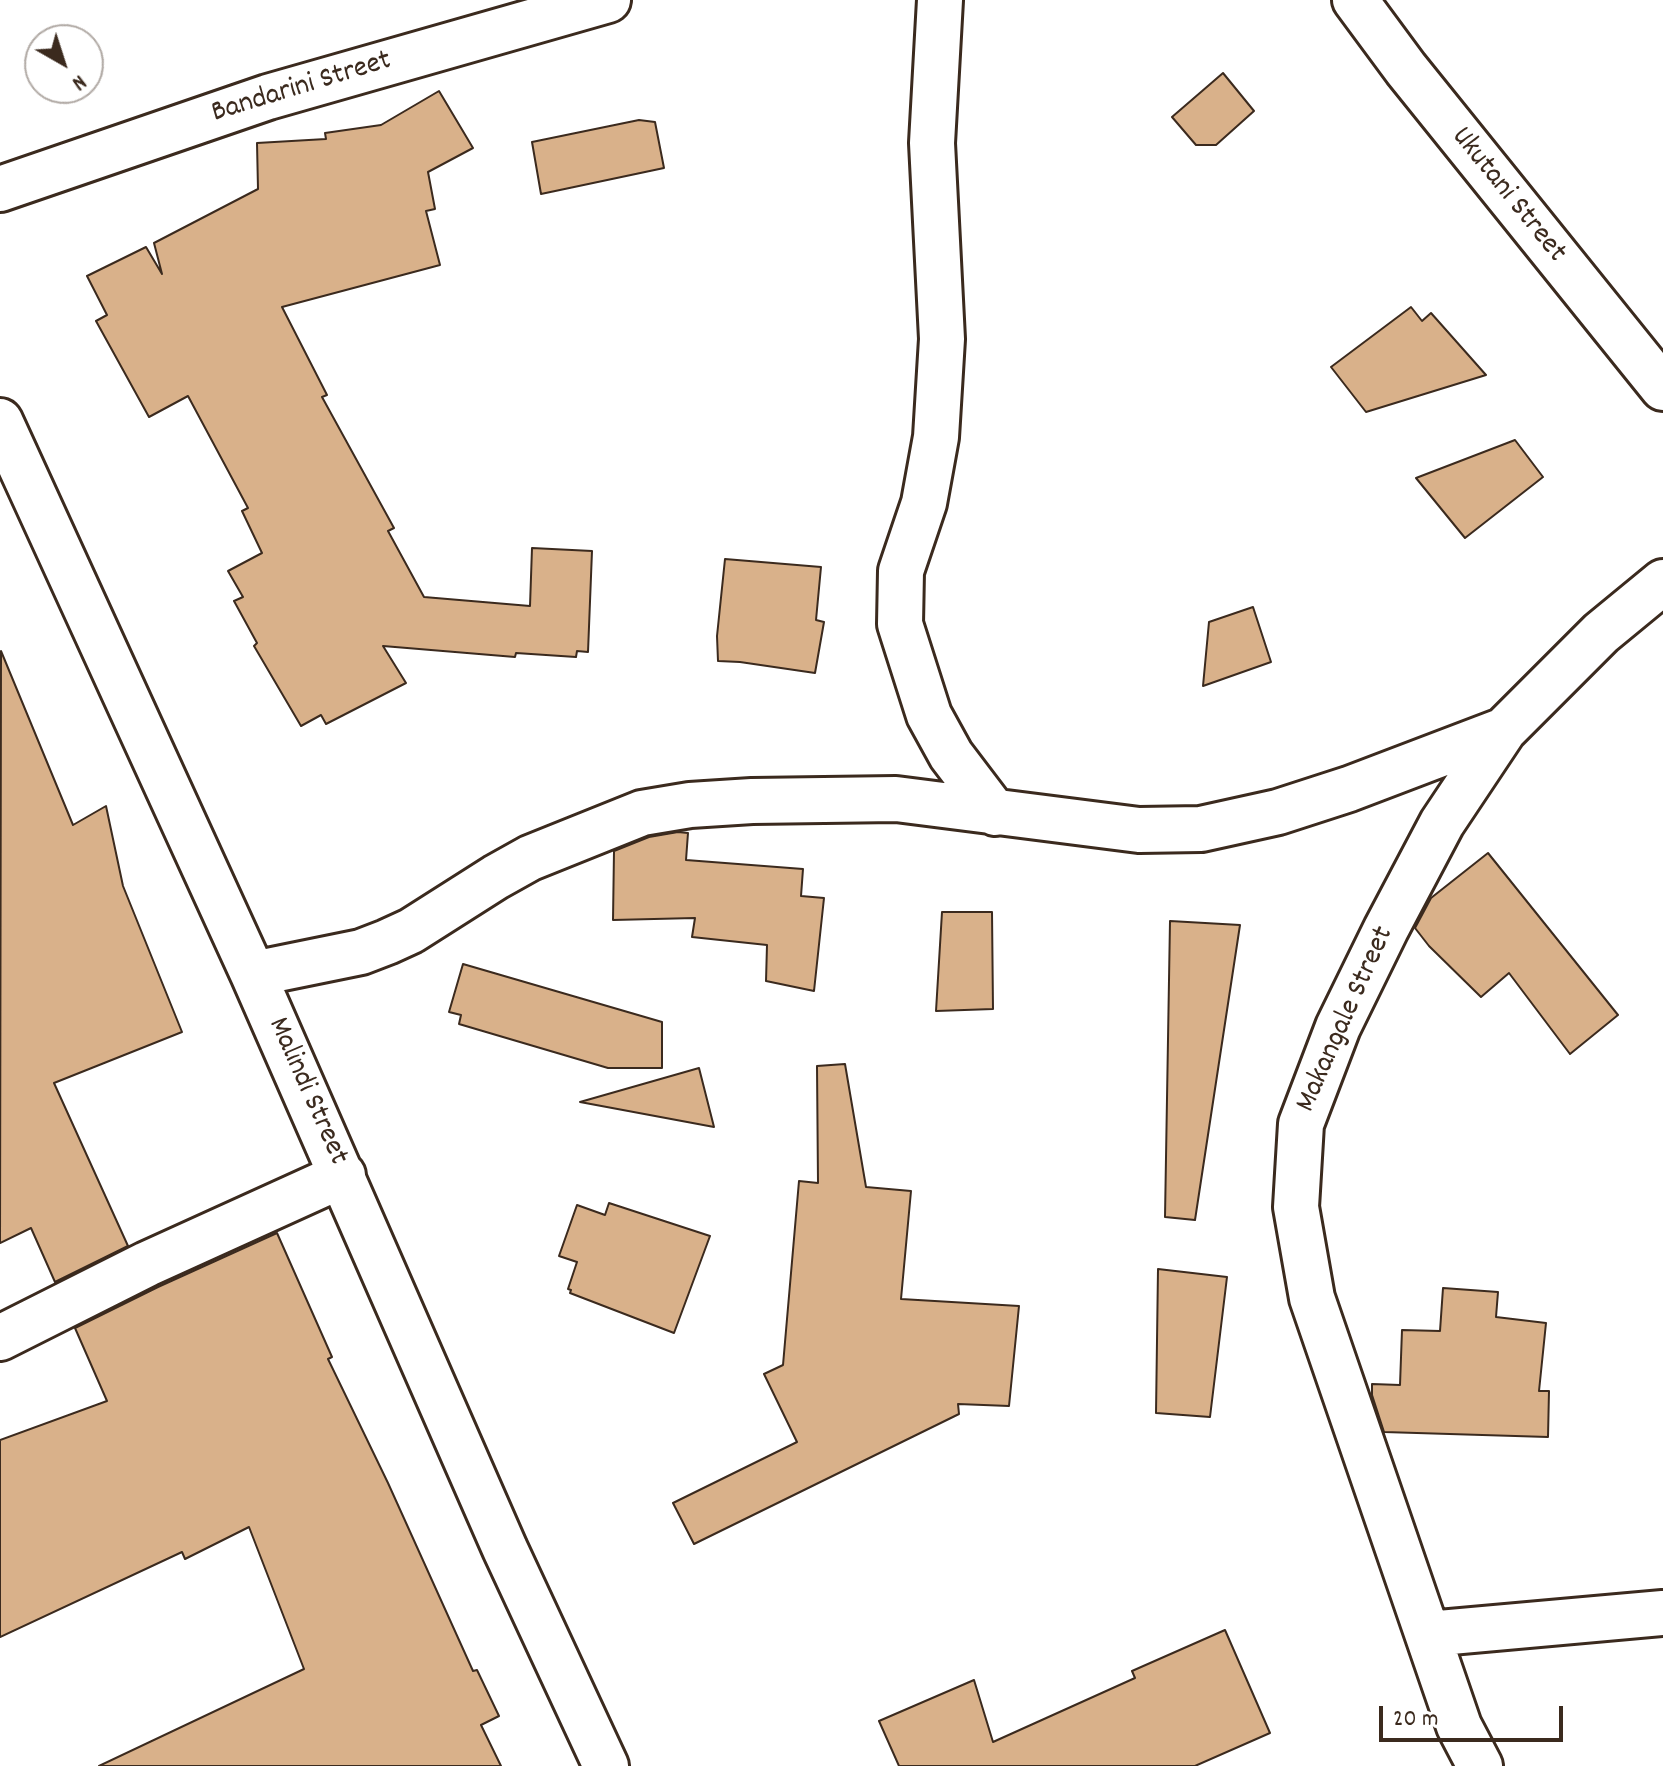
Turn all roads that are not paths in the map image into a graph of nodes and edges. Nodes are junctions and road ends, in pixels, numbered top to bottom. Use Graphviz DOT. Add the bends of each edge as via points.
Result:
graph roads {
  1 [pos="608,0"];
  2 [pos="940,0"];
  3 [pos="1355,0"];
  4 [pos="0,189"];
  5 [pos="1663,388"];
  6 [pos="0,421"];
  7 [pos="1663,582"];
  8 [pos="1504,730"];
  9 [pos="995,813"];
  10 [pos="253,974"];
  11 [pos="343,1175"];
  12 [pos="0,1338"];
  13 [pos="1663,1613"];
  14 [pos="1428,1634"];
  15 [pos="606,1766"];
  16 [pos="1480,1766"];
  1 -- 4 [label="street, Bandarini Street" via="268,97"];
  2 -- 9 [label="street" via="932,143 942,339 937,423 924,503 901,571 900,624 929,715 951,755"];
  3 -- 5 [label="street, Ukutani Street"];
  6 -- 10 [label="street, Malindi Street"];
  7 -- 8 [label="street, Makangale Street" via="1601,633"];
  8 -- 9 [label="street" via="1307,803 1201,829 1139,830"];
  8 -- 14 [label="street, Makangale Street" via="1442,823 1386,929 1338,1027 1301,1124 1296,1207 1312,1298"];
  9 -- 10 [label="street" via="896,799 752,801 642,813 530,858 387,942"];
  10 -- 11 [label="street, Malindi Street"];
  11 -- 12 [label="street"];
  11 -- 15 [label="street, Malindi Street" via="505,1549"];
  13 -- 14 [label="street"];
  14 -- 16 [label="street, Makangale Street" via="1459,1726"];
}
